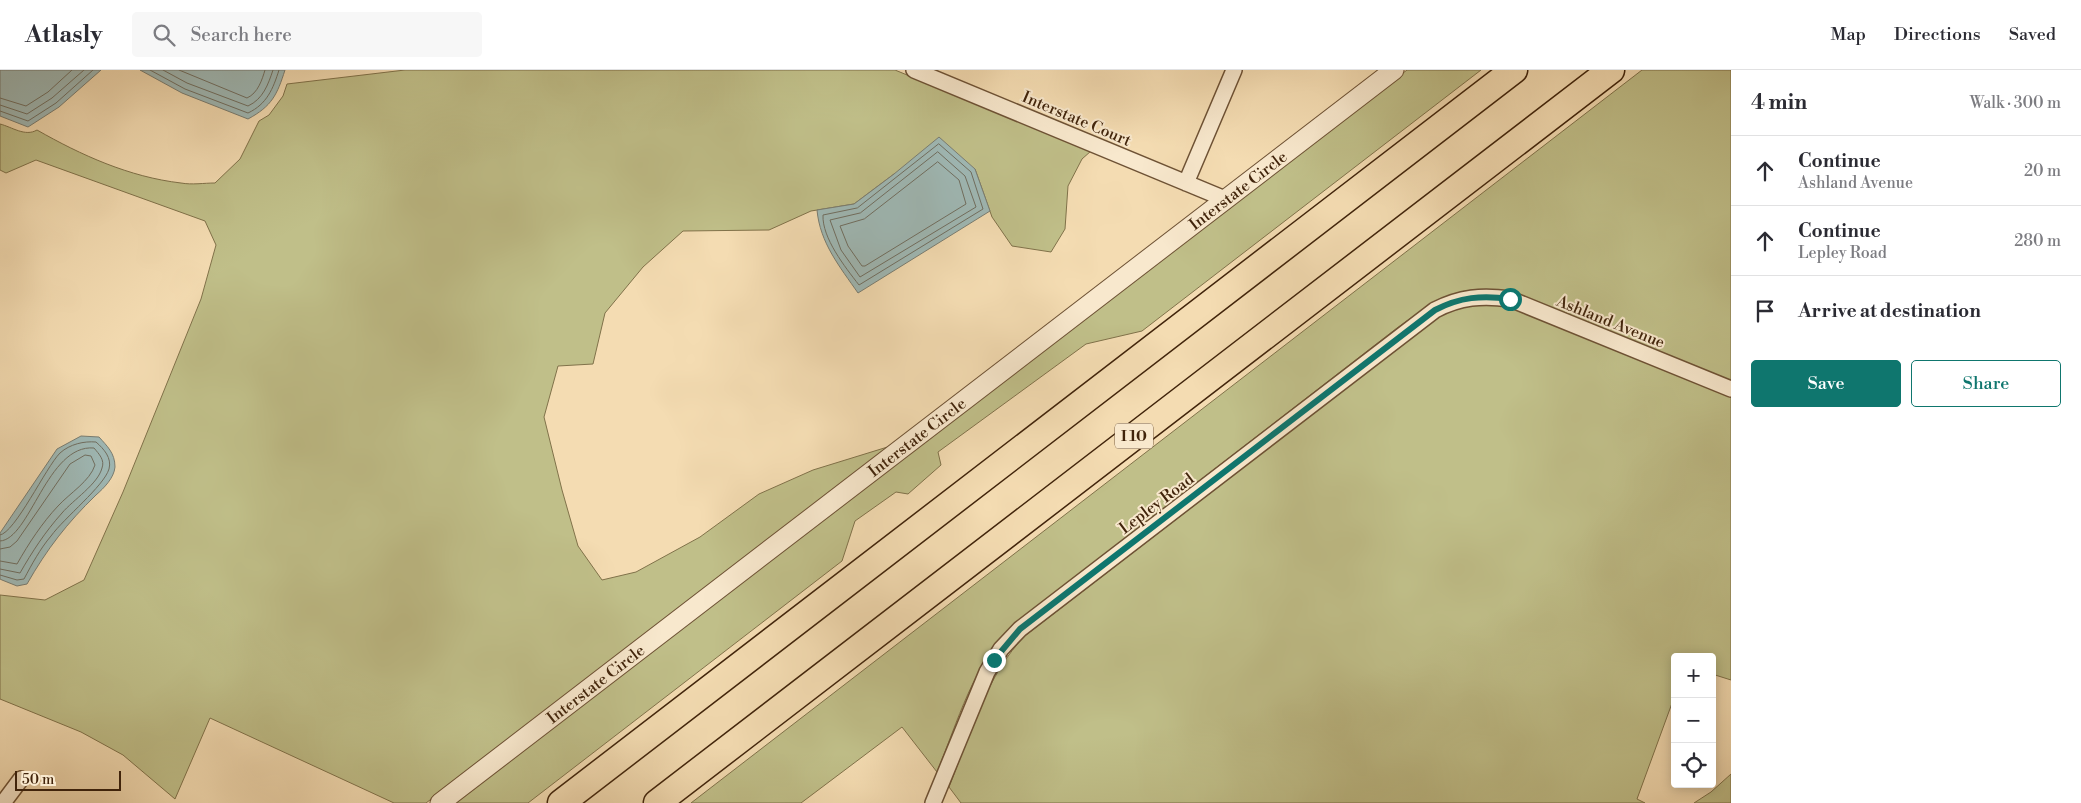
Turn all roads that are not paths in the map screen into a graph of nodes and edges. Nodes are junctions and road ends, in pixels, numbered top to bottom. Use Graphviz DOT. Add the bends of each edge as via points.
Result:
graph roads {
  1 [pos="914,70"];
  2 [pos="1234,70"];
  3 [pos="1394,70"];
  4 [pos="1514,70"];
  5 [pos="1611,70"];
  6 [pos="1186,183"];
  7 [pos="1225,199"];
  8 [pos="1475,297"];
  9 [pos="1731,389"];
  10 [pos="21,779"];
  11 [pos="3,803"];
  12 [pos="440,803"];
  13 [pos="561,803"];
  14 [pos="657,803"];
  15 [pos="933,803"];
  1 -- 6 [label="street, Interstate Court"];
  2 -- 6 [label="street"];
  3 -- 7 [label="street, Interstate Circle"];
  4 -- 13 [label="highway"];
  5 -- 14 [label="highway, I 10"];
  6 -- 7 [label="street, Interstate Court"];
  7 -- 12 [label="street, Interstate Circle"];
  8 -- 9 [label="street, Ashland Avenue" via="1510,299"];
  8 -- 15 [label="street, Lepley Road" via="1450,302 1435,310 1020,629 987,672"];
  10 -- 11 [label="street"];
}
